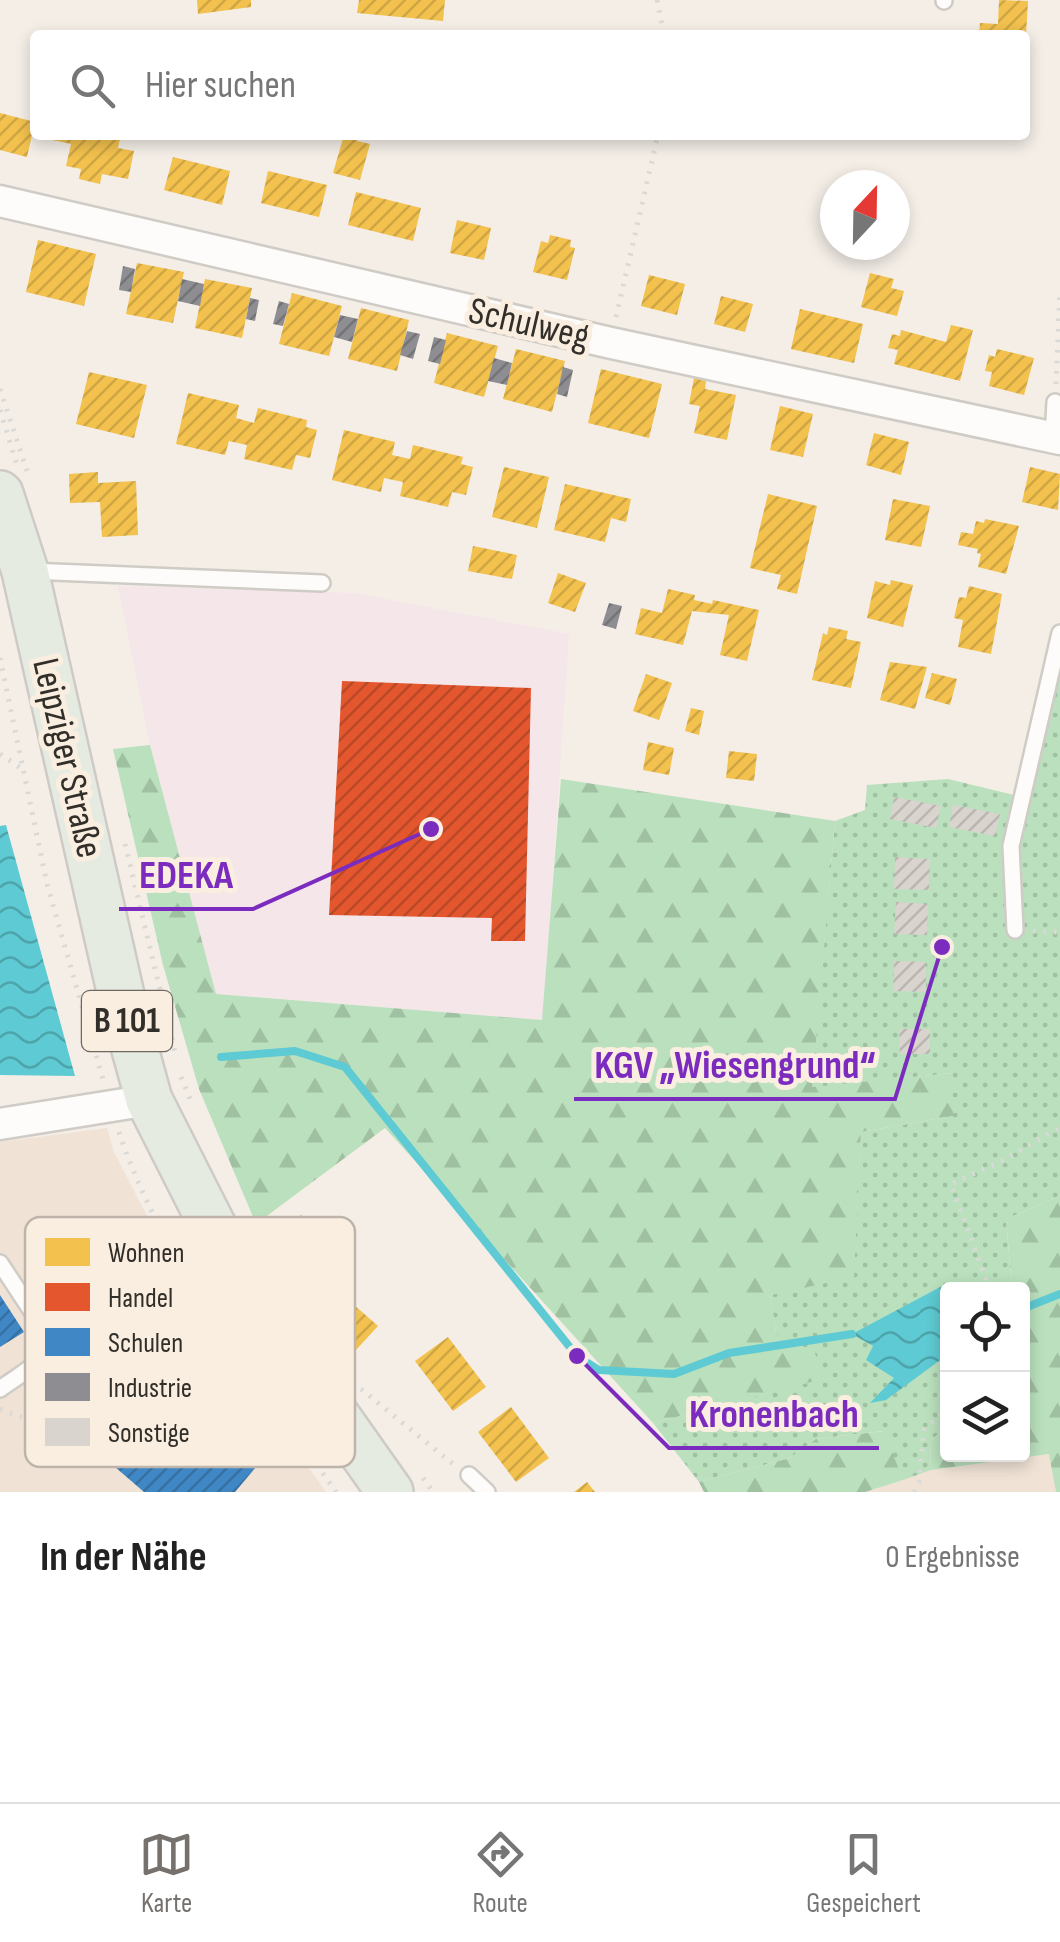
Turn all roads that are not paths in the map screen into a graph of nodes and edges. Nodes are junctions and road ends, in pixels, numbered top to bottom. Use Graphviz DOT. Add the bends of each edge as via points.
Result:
graph roads {
  1 [pos="0,200"];
  2 [pos="1056,402"];
  3 [pos="1057,438"];
  4 [pos="18,485"];
  5 [pos="25,571"];
  6 [pos="322,583"];
  7 [pos="1060,633"];
  8 [pos="1015,930"];
  9 [pos="174,1090"];
  10 [pos="0,1124"];
  11 [pos="219,1217"];
  12 [pos="0,1263"];
  13 [pos="25,1300"];
  14 [pos="25,1369"];
  15 [pos="0,1389"];
  16 [pos="355,1424"];
  17 [pos="469,1475"];
  18 [pos="408,1482"];
  19 [pos="487,1492"];
  1 -- 3 [label="street, Schulweg" via="611,343"];
  2 -- 3 [label="lane"];
  4 -- 5 [label="main road, Leipziger Straße / B 101"];
  5 -- 6 [label="lane"];
  5 -- 9 [label="main road, Leipziger Straße / B 101" via="125,1013"];
  7 -- 8 [label="lane" via="1011,846"];
  9 -- 10 [label="street"];
  9 -- 11 [label="main road, Leipziger Straße / B 101"];
  12 -- 13 [label="lane"];
  14 -- 15 [label="lane"];
  16 -- 18 [label="main road, Leipziger Straße / B 101"];
  17 -- 19 [label="lane"];
}
